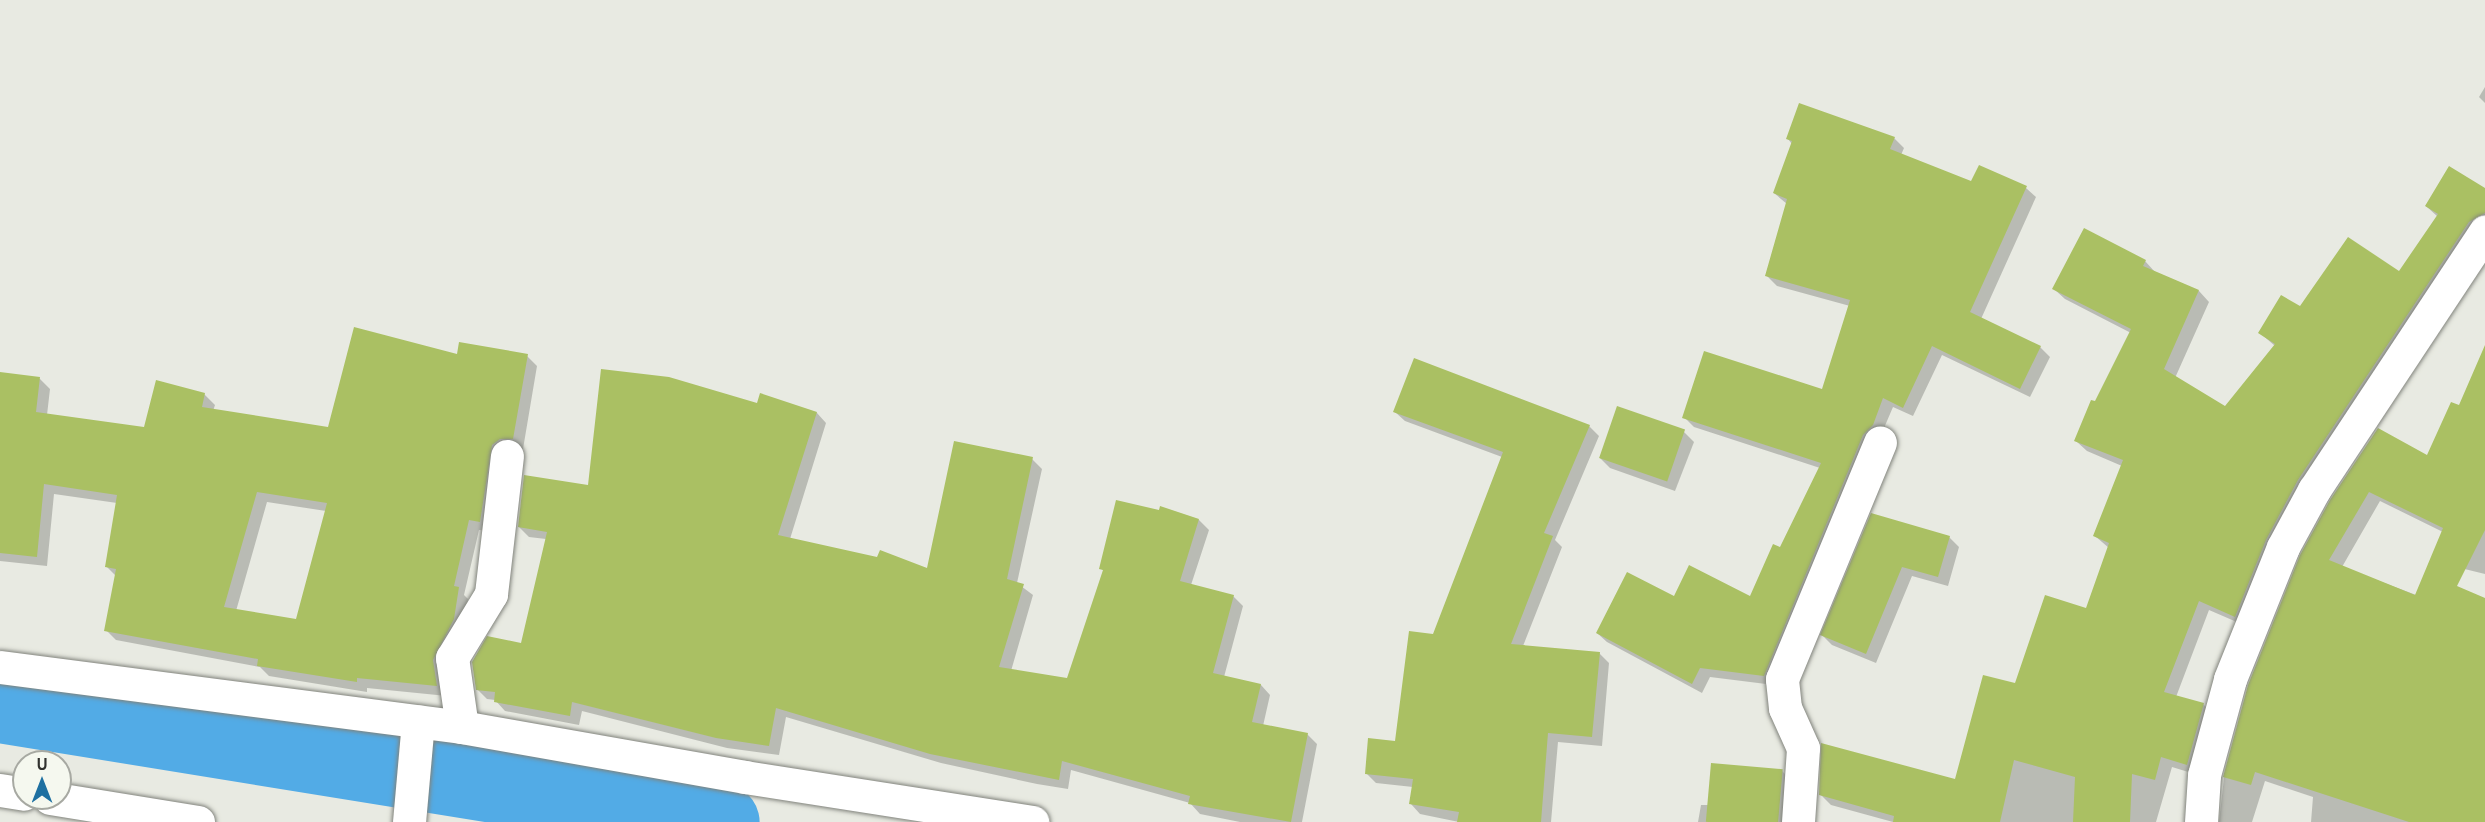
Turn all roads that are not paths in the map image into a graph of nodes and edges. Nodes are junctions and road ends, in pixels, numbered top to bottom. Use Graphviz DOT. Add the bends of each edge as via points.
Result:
graph roads {
  1 [pos="2485,232"];
  2 [pos="1880,442"];
  3 [pos="507,456"];
  4 [pos="0,667"];
  5 [pos="462,727"];
  6 [pos="417,735"];
  7 [pos="72,802"];
  8 [pos="198,822"];
  9 [pos="408,822"];
  10 [pos="1033,822"];
  11 [pos="1798,822"];
  12 [pos="2200,822"];
  1 -- 12 [label="street" via="2314,490 2283,547 2230,679 2204,775"];
  2 -- 11 [label="street" via="1782,679 1782,701 1803,748"];
  3 -- 5 [label="street" via="491,594 452,658"];
  4 -- 6 [label="street"];
  5 -- 6 [label="street"];
  5 -- 10 [label="street"];
  6 -- 9 [label="street"];
  7 -- 8 [label="street"];
}
